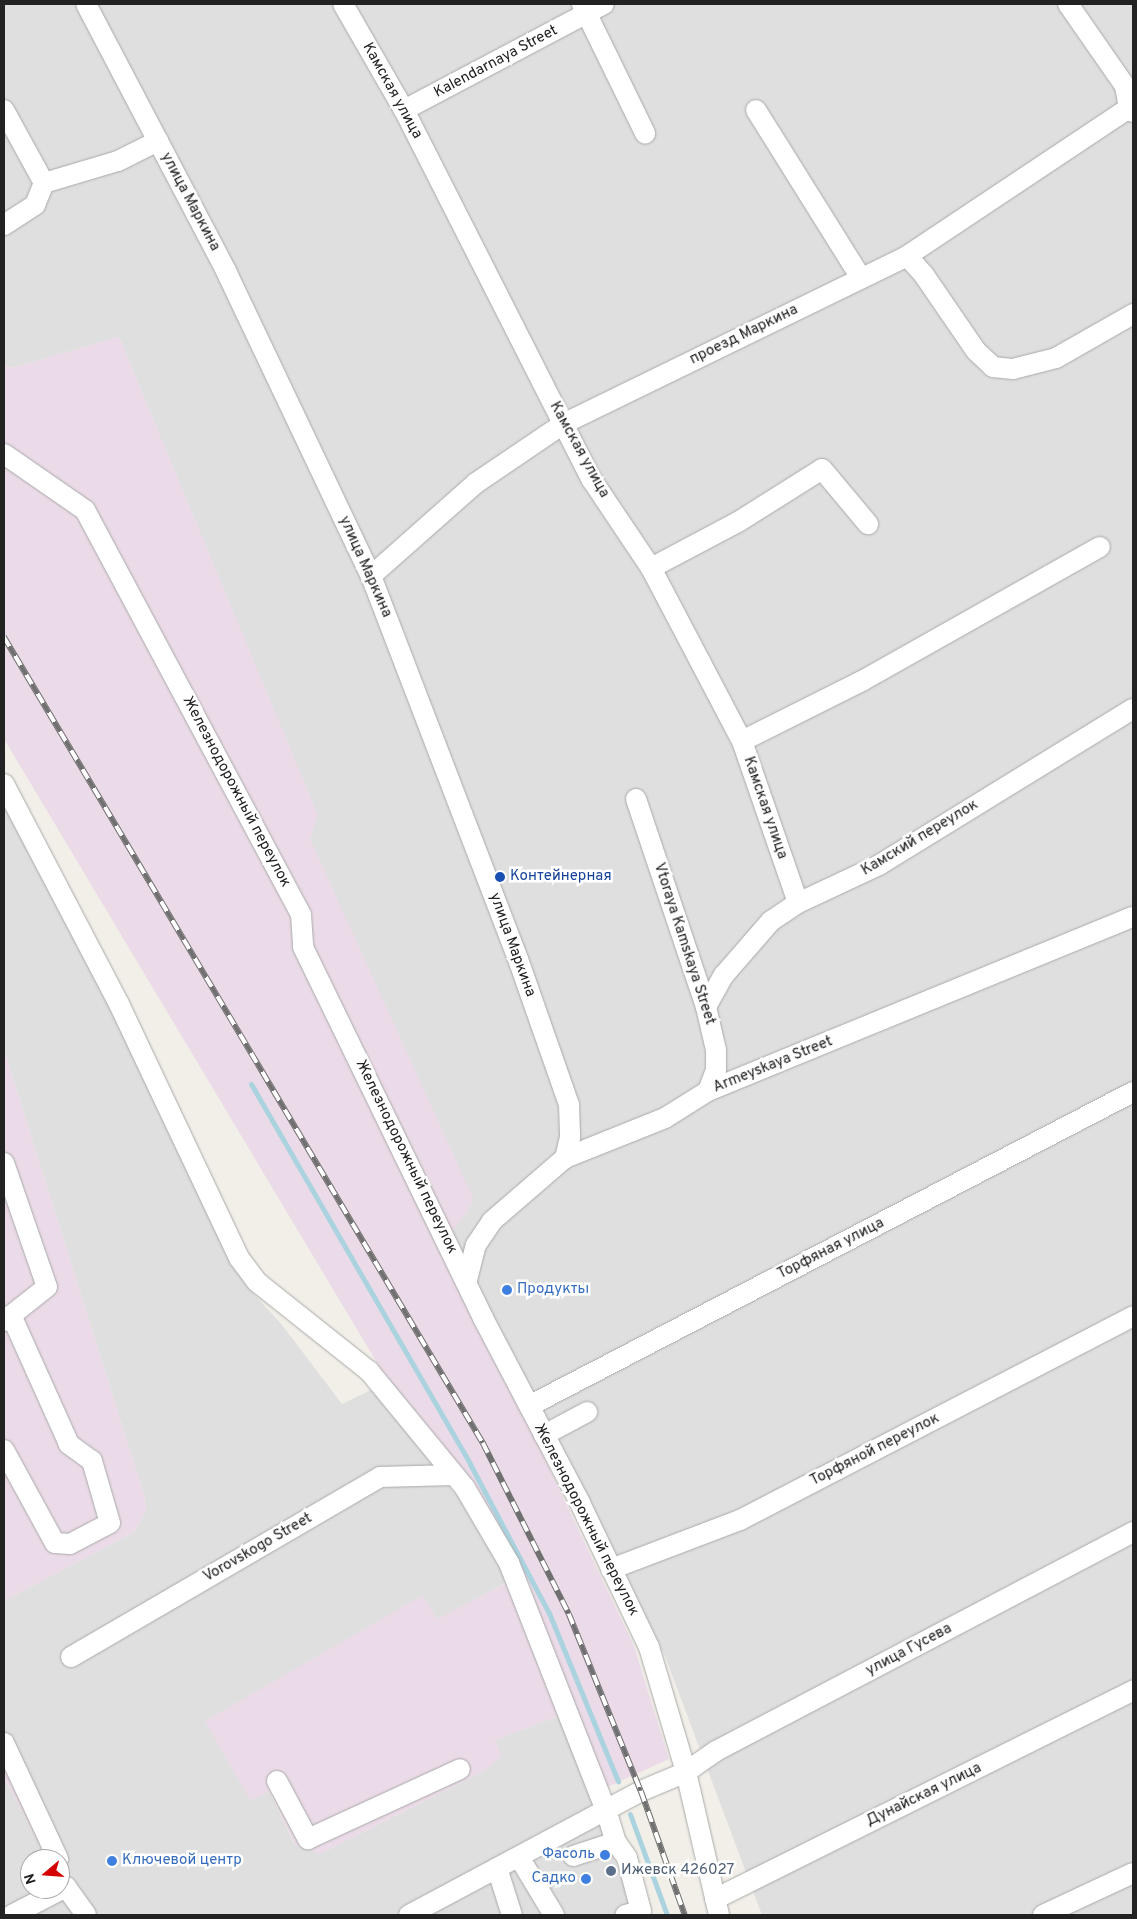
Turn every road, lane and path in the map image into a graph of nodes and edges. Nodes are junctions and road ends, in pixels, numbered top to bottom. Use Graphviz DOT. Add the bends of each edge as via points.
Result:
graph roads {
  1 [pos="86,4"];
  2 [pos="343,4"];
  3 [pos="1068,4"];
  4 [pos="592,7"];
  5 [pos="4,110"];
  6 [pos="404,110"];
  7 [pos="756,110"];
  8 [pos="1131,110"];
  9 [pos="645,133"];
  10 [pos="158,141"];
  11 [pos="44,183"];
  12 [pos="4,226"];
  13 [pos="906,256"];
  14 [pos="861,278"];
  15 [pos="1133,314"];
  16 [pos="563,424"];
  17 [pos="4,454"];
  18 [pos="868,524"];
  19 [pos="1100,547"];
  20 [pos="651,568"];
  21 [pos="371,576"];
  22 [pos="1133,709"];
  23 [pos="742,741"];
  24 [pos="4,784"];
  25 [pos="636,798"];
  26 [pos="798,903"];
  27 [pos="1133,917"];
  28 [pos="706,1007"];
  29 [pos="708,1091"];
  30 [pos="1133,1092"];
  31 [pos="564,1158"];
  32 [pos="4,1164"];
  33 [pos="467,1280"];
  34 [pos="1133,1316"];
  35 [pos="7,1318"];
  36 [pos="528,1406"];
  37 [pos="587,1412"];
  38 [pos="544,1435"];
  39 [pos="4,1450"];
  40 [pos="454,1475"];
  41 [pos="1133,1532"];
  42 [pos="611,1569"];
  43 [pos="71,1657"];
  44 [pos="1133,1691"];
  45 [pos="4,1744"];
  46 [pos="460,1769"];
  47 [pos="686,1772"];
  48 [pos="277,1780"];
  49 [pos="606,1810"];
  50 [pos="616,1842"];
  51 [pos="53,1849"];
  52 [pos="519,1856"];
  53 [pos="573,1856"];
  54 [pos="497,1868"];
  55 [pos="1133,1873"];
  56 [pos="70,1893"];
  57 [pos="43,1899"];
  58 [pos="717,1907"];
  59 [pos="12,1915"];
  60 [pos="86,1915"];
  61 [pos="409,1915"];
  62 [pos="512,1915"];
  63 [pos="554,1915"];
  64 [pos="625,1915"];
  65 [pos="1043,1915"];
  1 -- 10 [label="street, улица Маркина"];
  2 -- 6 [label="street, Камская улица"];
  3 -- 8 [label="street" via="1125,86"];
  4 -- 6 [label="street, Kalendarnaya Street"];
  4 -- 9 [label="street, Kalendarnaya Street"];
  5 -- 11 [label="street"];
  6 -- 16 [label="street, Камская улица"];
  7 -- 14 [label="street"];
  8 -- 13 [label="street, проезд Маркина"];
  10 -- 11 [label="street" via="118,161"];
  10 -- 21 [label="street, улица Маркина" via="226,271"];
  11 -- 12 [label="street" via="36,205"];
  13 -- 14 [label="street, проезд Маркина"];
  13 -- 15 [label="street" via="924,275 976,351 993,367 1013,370 1056,358"];
  14 -- 16 [label="street, проезд Маркина"];
  16 -- 20 [label="street, Камская улица" via="592,480"];
  16 -- 21 [label="street, проезд Маркина" via="476,483"];
  17 -- 33 [label="street, Железнодорожный переулок" via="85,510 301,915 303,947"];
  18 -- 20 [label="street" via="822,469 738,522"];
  19 -- 23 [label="street" via="862,681"];
  20 -- 23 [label="street, Камская улица"];
  21 -- 31 [label="street, улица Маркина" via="518,958 569,1105 570,1137"];
  22 -- 26 [label="street, Камский переулок" via="879,865"];
  23 -- 26 [label="street, Камская улица"];
  24 -- 40 [label="street" via="119,1004 239,1258 257,1282 369,1372"];
  25 -- 28 [label="street, Vtoraya Kamskaya Street"];
  26 -- 28 [label="street, Камский переулок" via="765,928 724,974"];
  27 -- 29 [label="street, Armeyskaya Street"];
  28 -- 29 [label="street, Vtoraya Kamskaya Street" via="716,1050 716,1070"];
  29 -- 31 [label="street, Armeyskaya Street" via="665,1118"];
  30 -- 36 [label="street, Торфяная улица"];
  31 -- 33 [label="street, Armeyskaya Street" via="492,1221 476,1245"];
  32 -- 35 [label="street" via="47,1288"];
  33 -- 36 [label="street, Железнодорожный переулок"];
  34 -- 42 [label="street, Торфяной переулок" via="740,1520"];
  35 -- 39 [label="street" via="69,1444 92,1461 110,1523 70,1544 54,1543"];
  36 -- 38 [label="street, Железнодорожный переулок"];
  37 -- 38 [label="street"];
  38 -- 42 [label="street, Железнодорожный переулок"];
  40 -- 43 [label="street, Vorovskogo Street" via="380,1477"];
  40 -- 49 [label="street" via="509,1563"];
  41 -- 47 [label="street, улица Гусева" via="716,1751"];
  42 -- 47 [label="street, Железнодорожный переулок" via="649,1647"];
  44 -- 58 [label="street, Дунайская улица"];
  45 -- 51 [label="street"];
  46 -- 48 [label="street" via="308,1839"];
  47 -- 49 [label="street, улица Гусева"];
  47 -- 58 [label="street, Железнодорожный переулок"];
  49 -- 50 [label="street"];
  49 -- 52 [label="street, улица Гусева"];
  50 -- 53 [label="street"];
  50 -- 64 [label="street" via="627,1858 641,1911"];
  52 -- 54 [label="street, улица Гусева"];
  52 -- 63 [label="street"];
  54 -- 61 [label="street, улица Гусева"];
  54 -- 62 [label="street"];
  55 -- 65 [label="street"];
  56 -- 60 [label="street"];
  57 -- 59 [label="street"];
}
